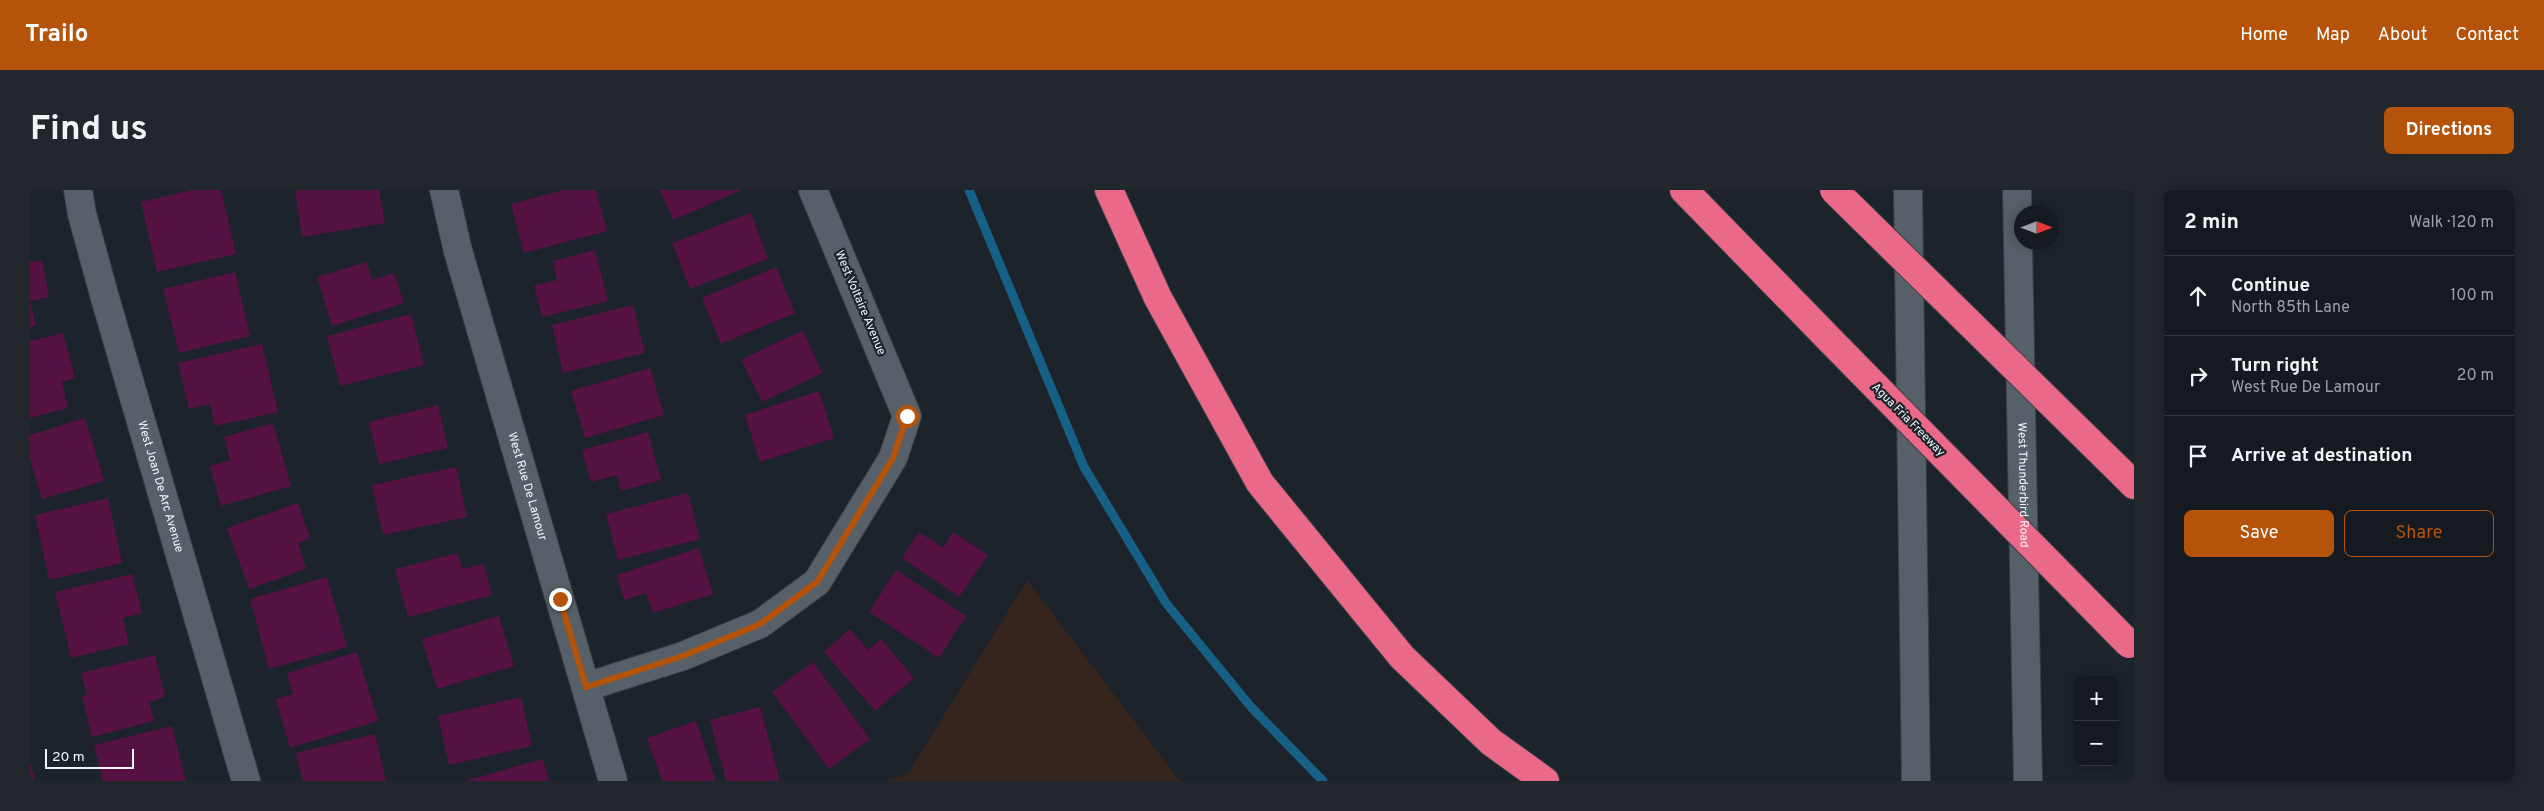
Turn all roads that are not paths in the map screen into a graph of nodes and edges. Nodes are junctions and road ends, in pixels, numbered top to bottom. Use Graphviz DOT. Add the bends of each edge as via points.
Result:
graph roads {
  1 [pos="78,190"];
  2 [pos="444,190"];
  3 [pos="813,190"];
  4 [pos="1109,190"];
  5 [pos="1684,190"];
  6 [pos="1834,190"];
  7 [pos="1908,190"];
  8 [pos="2017,190"];
  9 [pos="2126,477"];
  10 [pos="2131,646"];
  11 [pos="586,687"];
  12 [pos="246,781"];
  13 [pos="613,781"];
  14 [pos="1545,781"];
  15 [pos="1916,781"];
  16 [pos="2028,781"];
  1 -- 12 [label="street, West Joan De Arc Avenue" via="105,298"];
  2 -- 11 [label="street, West Rue De Lamour" via="458,251"];
  3 -- 11 [label="street, West Voltaire Avenue" via="907,416 893,458 817,582 760,624 683,656"];
  4 -- 14 [label="highway" via="1158,298 1260,484 1402,657 1491,742"];
  5 -- 10 [label="highway, Agua Fria Freeway, bridge"];
  6 -- 9 [label="highway, bridge"];
  7 -- 15 [label="street"];
  8 -- 16 [label="street, West Thunderbird Road"];
  11 -- 13 [label="street, West Rue De Lamour"];
}
